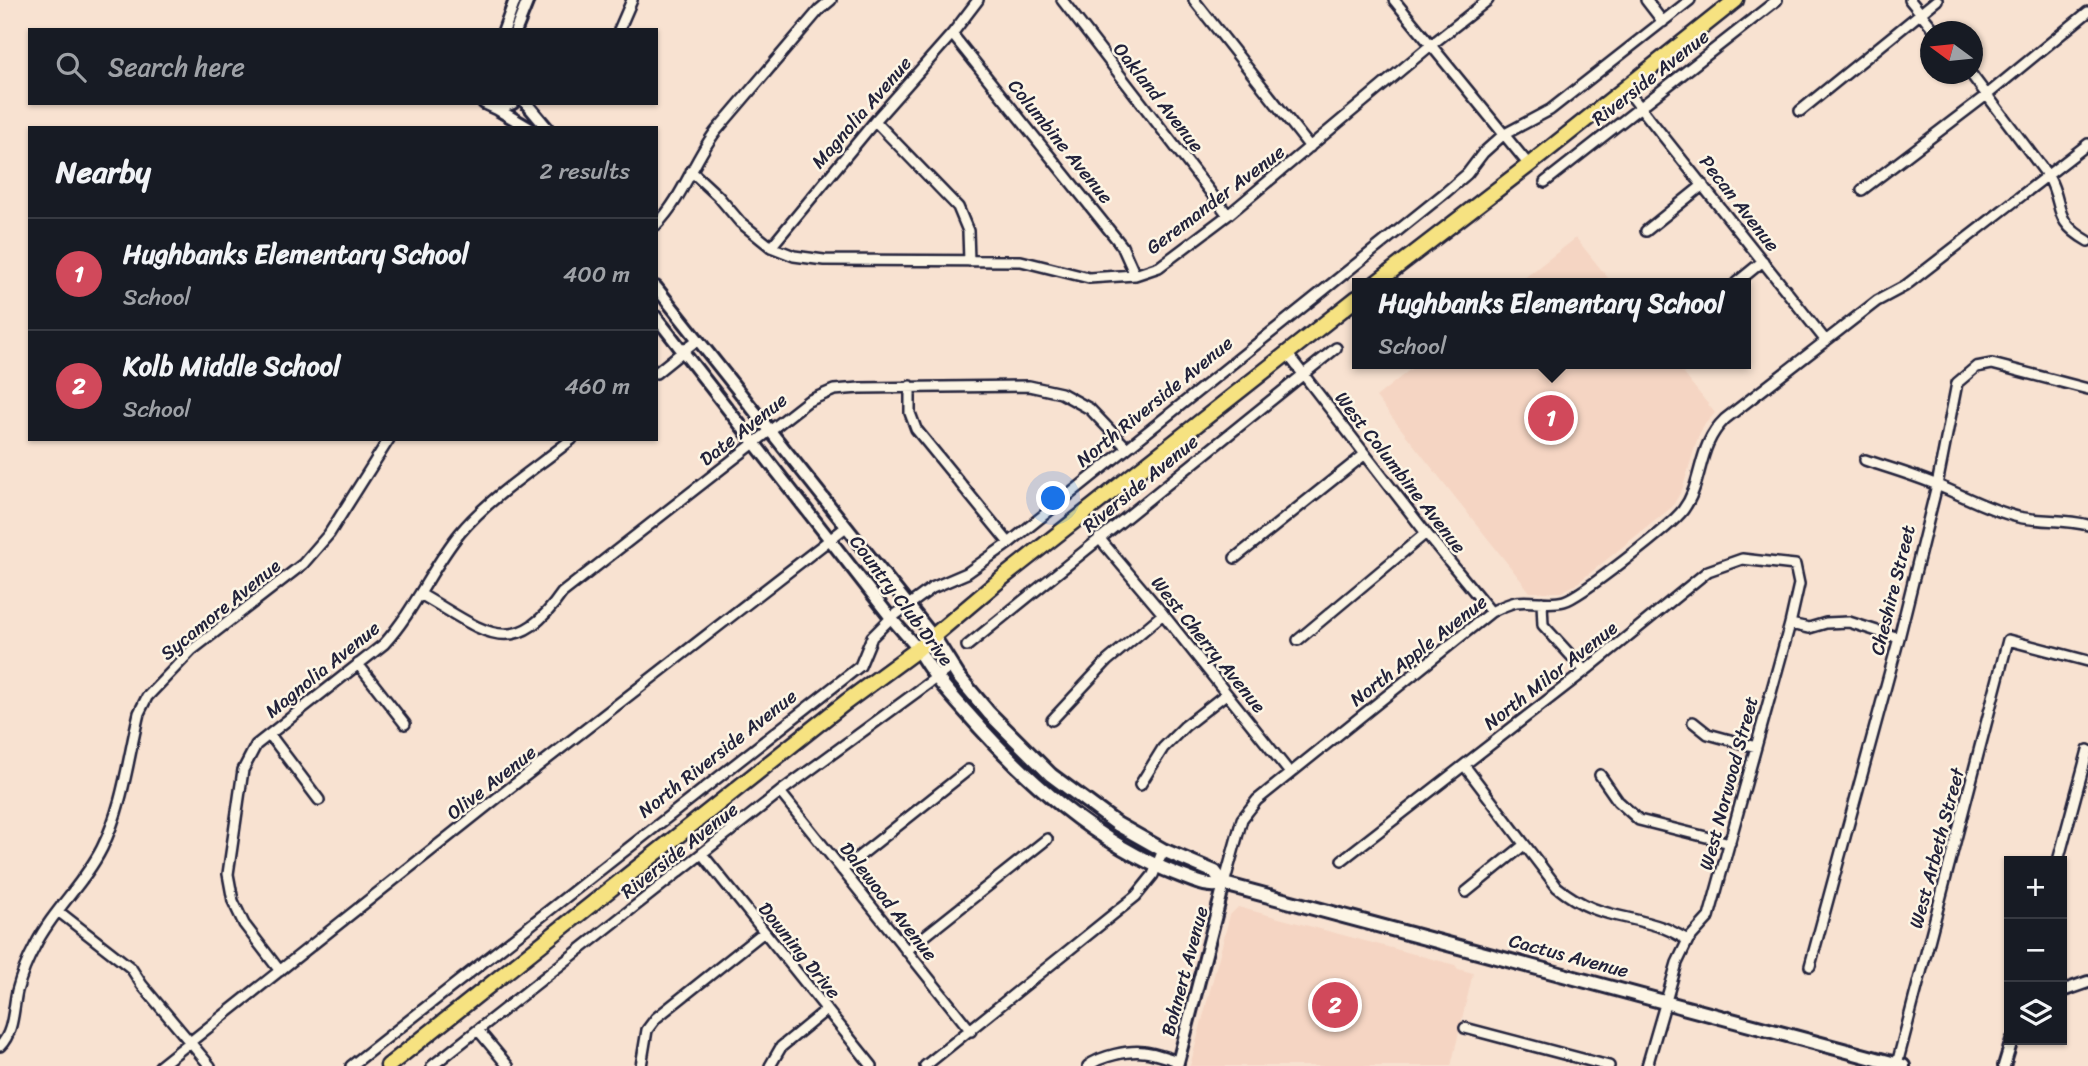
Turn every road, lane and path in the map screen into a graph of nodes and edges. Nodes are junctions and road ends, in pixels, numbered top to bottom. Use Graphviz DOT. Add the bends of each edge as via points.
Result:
graph roads {
  1 [pos="515,0"];
  2 [pos="528,0"];
  3 [pos="632,0"];
  4 [pos="831,0"];
  5 [pos="978,0"];
  6 [pos="1062,0"];
  7 [pos="1194,0"];
  8 [pos="1394,0"];
  9 [pos="1488,0"];
  10 [pos="1646,0"];
  11 [pos="1690,0"];
  12 [pos="1736,0"];
  13 [pos="1777,0"];
  14 [pos="1910,0"];
  15 [pos="1937,0"];
  16 [pos="2088,12"];
  17 [pos="1921,13"];
  18 [pos="1927,21"];
  19 [pos="1663,22"];
  20 [pos="505,28"];
  21 [pos="517,28"];
  22 [pos="620,28"];
  23 [pos="952,34"];
  24 [pos="1431,45"];
  25 [pos="1979,84"];
  26 [pos="1625,88"];
  27 [pos="1987,94"];
  28 [pos="489,105"];
  29 [pos="507,105"];
  30 [pos="528,105"];
  31 [pos="1640,107"];
  32 [pos="497,108"];
  33 [pos="1800,111"];
  34 [pos="875,121"];
  35 [pos="526,126"];
  36 [pos="545,126"];
  37 [pos="1503,135"];
  38 [pos="2088,144"];
  39 [pos="1310,147"];
  40 [pos="1529,165"];
  41 [pos="691,171"];
  42 [pos="2048,176"];
  43 [pos="1545,182"];
  44 [pos="1703,185"];
  45 [pos="1862,190"];
  46 [pos="1228,215"];
  47 [pos="658,223"];
  48 [pos="1646,231"];
  49 [pos="2088,241"];
  50 [pos="771,247"];
  51 [pos="969,261"];
  52 [pos="1763,261"];
  53 [pos="1135,275"];
  54 [pos="1382,278"];
  55 [pos="1742,278"];
  56 [pos="658,290"];
  57 [pos="1352,302"];
  58 [pos="658,320"];
  59 [pos="697,340"];
  60 [pos="1826,341"];
  61 [pos="1336,348"];
  62 [pos="684,352"];
  63 [pos="1286,352"];
  64 [pos="658,372"];
  65 [pos="1303,375"];
  66 [pos="910,386"];
  67 [pos="2088,388"];
  68 [pos="769,431"];
  69 [pos="387,441"];
  70 [pos="570,441"];
  71 [pos="754,443"];
  72 [pos="1127,448"];
  73 [pos="1364,455"];
  74 [pos="1865,460"];
  75 [pos="1937,485"];
  76 [pos="2088,525"];
  77 [pos="846,527"];
  78 [pos="1426,533"];
  79 [pos="1099,538"];
  80 [pos="831,539"];
  81 [pos="1009,543"];
  82 [pos="1235,558"];
  83 [pos="1796,565"];
  84 [pos="420,594"];
  85 [pos="1542,603"];
  86 [pos="910,605"];
  87 [pos="1491,612"];
  88 [pos="1163,614"];
  89 [pos="891,618"];
  90 [pos="1790,624"];
  91 [pos="933,636"];
  92 [pos="1899,638"];
  93 [pos="1298,640"];
  94 [pos="968,646"];
  95 [pos="918,649"];
  96 [pos="2088,661"];
  97 [pos="358,664"];
  98 [pos="955,671"];
  99 [pos="1585,671"];
  100 [pos="936,677"];
  101 [pos="1226,694"];
  102 [pos="1052,720"];
  103 [pos="1693,722"];
  104 [pos="405,724"];
  105 [pos="270,735"];
  106 [pos="1756,747"];
  107 [pos="2088,750"];
  108 [pos="1464,765"];
  109 [pos="968,770"];
  110 [pos="1290,773"];
  111 [pos="1600,775"];
  112 [pos="1140,786"];
  113 [pos="780,792"];
  114 [pos="318,800"];
  115 [pos="1047,838"];
  116 [pos="1730,843"];
  117 [pos="1524,845"];
  118 [pos="1163,850"];
  119 [pos="702,854"];
  120 [pos="2059,856"];
  121 [pos="1342,860"];
  122 [pos="1156,866"];
  123 [pos="842,870"];
  124 [pos="1224,884"];
  125 [pos="1466,892"];
  126 [pos="58,911"];
  127 [pos="764,932"];
  128 [pos="1688,940"];
  129 [pos="906,951"];
  130 [pos="1810,966"];
  131 [pos="280,971"];
  132 [pos="2088,982"];
  133 [pos="2067,989"];
  134 [pos="1665,1001"];
  135 [pos="826,1010"];
  136 [pos="1465,1028"];
  137 [pos="478,1030"];
  138 [pos="971,1031"];
  139 [pos="191,1041"];
  140 [pos="2010,1045"];
  141 [pos="0,1046"];
  142 [pos="1177,1064"];
  143 [pos="1900,1065"];
  144 [pos="160,1066"];
  145 [pos="210,1066"];
  146 [pos="351,1066"];
  147 [pos="388,1066"];
  148 [pos="432,1066"];
  149 [pos="508,1066"];
  150 [pos="641,1066"];
  151 [pos="770,1066"];
  152 [pos="872,1066"];
  153 [pos="925,1066"];
  154 [pos="1088,1066"];
  155 [pos="1609,1066"];
  156 [pos="1647,1066"];
  157 [pos="2004,1066"];
  1 -- 20 [label="street"];
  2 -- 21 [label="street"];
  3 -- 22 [label="street"];
  4 -- 41 [label="street" via="716,131"];
  5 -- 23 [label="street, Magnolia Avenue"];
  6 -- 46 [label="street, Oakland Avenue"];
  7 -- 39 [label="street"];
  8 -- 24 [label="street"];
  9 -- 24 [label="street, Geremander Avenue"];
  10 -- 19 [label="street"];
  11 -- 19 [label="street, North Riverside Avenue"];
  12 -- 26 [label="main road"];
  13 -- 31 [label="street, Riverside Avenue"];
  14 -- 17 [label="street"];
  15 -- 17 [label="street"];
  16 -- 27 [label="street"];
  17 -- 18 [label="street"];
  17 -- 33 [label="street"];
  19 -- 37 [label="street, North Riverside Avenue" via="1550,110"];
  23 -- 34 [label="street, Magnolia Avenue"];
  23 -- 53 [label="street, Columbine Avenue" via="1122,246"];
  24 -- 37 [label="street"];
  24 -- 39 [label="street, Geremander Avenue"];
  25 -- 27 [label="street"];
  26 -- 31 [label="street, Pecan Avenue"];
  26 -- 40 [label="main road"];
  27 -- 42 [label="street"];
  27 -- 45 [label="street"];
  28 -- 32 [label="street"];
  29 -- 32 [label="street"];
  30 -- 36 [label="street"];
  31 -- 43 [label="street, Riverside Avenue"];
  31 -- 44 [label="street, Pecan Avenue"];
  32 -- 35 [label="street"];
  34 -- 50 [label="street, Magnolia Avenue"];
  34 -- 51 [label="street" via="958,207 968,231"];
  37 -- 40 [label="street"];
  37 -- 72 [label="street, North Riverside Avenue" via="1446,192"];
  38 -- 42 [label="street"];
  39 -- 46 [label="street, Geremander Avenue"];
  40 -- 54 [label="main road"];
  41 -- 47 [label="street"];
  41 -- 50 [label="street, Geremander Avenue"];
  42 -- 49 [label="street" via="2060,215 2073,233"];
  42 -- 60 [label="street, North Apple Avenue"];
  44 -- 48 [label="street"];
  44 -- 52 [label="street, Pecan Avenue"];
  46 -- 53 [label="street, Geremander Avenue" via="1159,267"];
  50 -- 51 [label="street, Geremander Avenue" via="824,260"];
  51 -- 53 [label="street, Geremander Avenue" via="1021,261 1089,278"];
  52 -- 55 [label="street"];
  52 -- 60 [label="street, Pecan Avenue"];
  56 -- 59 [label="street, Country Club Drive"];
  57 -- 63 [label="main road, North Riverside Avenue"];
  58 -- 62 [label="street, Country Club Drive"];
  59 -- 62 [label="street"];
  59 -- 68 [label="street, Country Club Drive"];
  60 -- 85 [label="street, North Apple Avenue" via="1713,430 1689,499 1675,519 1575,597"];
  61 -- 65 [label="street, Riverside Avenue"];
  62 -- 64 [label="street"];
  62 -- 71 [label="street, Country Club Drive"];
  63 -- 65 [label="street, West Columbine Avenue"];
  63 -- 91 [label="main road, North Riverside Avenue"];
  65 -- 73 [label="street, West Columbine Avenue"];
  65 -- 79 [label="street, Riverside Avenue"];
  66 -- 68 [label="street, Date Avenue" via="834,390 808,401"];
  66 -- 72 [label="street, Date Avenue" via="1029,386 1061,393 1090,409"];
  66 -- 81 [label="street" via="910,414 916,429"];
  67 -- 75 [label="street, Cheshire Street" via="1993,363 1976,367 1957,383"];
  68 -- 71 [label="street, Date Avenue"];
  68 -- 77 [label="street, Country Club Drive"];
  69 -- 126 [label="street, Sycamore Avenue" via="329,534 303,564 192,650 146,697 102,850"];
  70 -- 84 [label="street, Magnolia Avenue" via="460,533"];
  71 -- 80 [label="street, Country Club Drive"];
  71 -- 84 [label="street, Date Avenue" via="562,593 534,626 512,635 489,633"];
  72 -- 81 [label="street, North Riverside Avenue"];
  73 -- 78 [label="street, West Columbine Avenue"];
  73 -- 82 [label="street"];
  74 -- 75 [label="street"];
  75 -- 76 [label="street" via="2021,517"];
  75 -- 92 [label="street, Cheshire Street"];
  77 -- 80 [label="street, Olive Avenue"];
  77 -- 86 [label="street, Country Club Drive"];
  78 -- 87 [label="street, West Columbine Avenue"];
  78 -- 93 [label="street"];
  79 -- 88 [label="street, West Cherry Avenue"];
  79 -- 94 [label="street, Riverside Avenue"];
  80 -- 89 [label="street, Country Club Drive"];
  80 -- 131 [label="street, Olive Avenue"];
  81 -- 86 [label="street, North Riverside Avenue"];
  83 -- 90 [label="street, West Norwood Street" via="1799,584"];
  83 -- 99 [label="street, North Milor Avenue" via="1742,559 1708,571"];
  84 -- 97 [label="street, Magnolia Avenue" via="402,624"];
  85 -- 87 [label="street, North Apple Avenue" via="1517,602"];
  85 -- 99 [label="street" via="1543,625"];
  86 -- 89 [label="street, North Riverside Avenue"];
  86 -- 91 [label="street, Country Club Drive"];
  87 -- 110 [label="street, North Apple Avenue"];
  88 -- 101 [label="street, West Cherry Avenue"];
  88 -- 102 [label="street" via="1107,661"];
  89 -- 95 [label="street, Country Club Drive"];
  89 -- 146 [label="street, North Riverside Avenue" via="872,636 860,666"];
  90 -- 92 [label="street" via="1809,628 1849,622"];
  90 -- 106 [label="street, West Norwood Street"];
  91 -- 95 [label="main road, North Riverside Avenue"];
  91 -- 98 [label="main road, Country Club Drive"];
  92 -- 130 [label="street, Cheshire Street"];
  95 -- 100 [label="main road, Country Club Drive"];
  95 -- 147 [label="main road, North Riverside Avenue"];
  96 -- 143 [label="street, West Arbeth Street" via="2008,640"];
  97 -- 104 [label="street"];
  97 -- 105 [label="street, Magnolia Avenue"];
  98 -- 100 [label="street, Riverside Avenue"];
  98 -- 118 [label="main road, Country Club Drive" via="989,713 1052,775 1118,824"];
  99 -- 108 [label="street, North Milor Avenue"];
  100 -- 113 [label="street, Riverside Avenue"];
  100 -- 122 [label="main road, Country Club Drive" via="1002,752 1055,800"];
  101 -- 110 [label="street, West Cherry Avenue"];
  101 -- 112 [label="street" via="1163,748"];
  103 -- 106 [label="street" via="1708,734"];
  105 -- 114 [label="street"];
  105 -- 131 [label="street, Magnolia Avenue" via="256,745 243,770 228,874 244,924"];
  106 -- 116 [label="street, West Norwood Street"];
  107 -- 120 [label="street"];
  108 -- 117 [label="street"];
  108 -- 121 [label="street, North Milor Avenue"];
  109 -- 123 [label="street"];
  110 -- 124 [label="street, North Apple Avenue" via="1242,819"];
  111 -- 116 [label="street" via="1639,820"];
  113 -- 119 [label="street, Riverside Avenue"];
  113 -- 123 [label="street, Dalewood Avenue"];
  115 -- 129 [label="street"];
  116 -- 128 [label="street, West Norwood Street" via="1709,917"];
  117 -- 125 [label="street"];
  117 -- 128 [label="street" via="1557,887 1576,902 1664,928"];
  118 -- 122 [label="street"];
  118 -- 124 [label="main road, Country Club Drive" via="1215,872"];
  119 -- 127 [label="street, Downing Drive"];
  119 -- 137 [label="street, Riverside Avenue"];
  122 -- 124 [label="main road, Country Club Drive" via="1211,887"];
  122 -- 138 [label="street" via="1136,896"];
  123 -- 129 [label="street, Dalewood Avenue"];
  124 -- 134 [label="main road, Cactus Avenue"];
  124 -- 142 [label="street, Bohnert Avenue"];
  126 -- 139 [label="street" via="131,968"];
  126 -- 141 [label="street, Sycamore Avenue" via="35,945 18,988 8,1038"];
  127 -- 135 [label="street, Downing Drive"];
  127 -- 150 [label="street" via="656,1018 647,1030"];
  128 -- 134 [label="street, West Norwood Street"];
  129 -- 138 [label="street, Dalewood Avenue"];
  131 -- 139 [label="street, Olive Avenue"];
  132 -- 133 [label="street"];
  134 -- 143 [label="main road, Cactus Avenue"];
  134 -- 156 [label="street, West Norwood Street"];
  135 -- 151 [label="street" via="781,1047"];
  135 -- 152 [label="street, Downing Drive"];
  136 -- 155 [label="street"];
  137 -- 148 [label="street, Riverside Avenue"];
  137 -- 149 [label="street"];
  138 -- 153 [label="street"];
  139 -- 144 [label="street, Olive Avenue"];
  139 -- 145 [label="street"];
  140 -- 157 [label="street"];
  142 -- 154 [label="street" via="1143,1051"];
}
